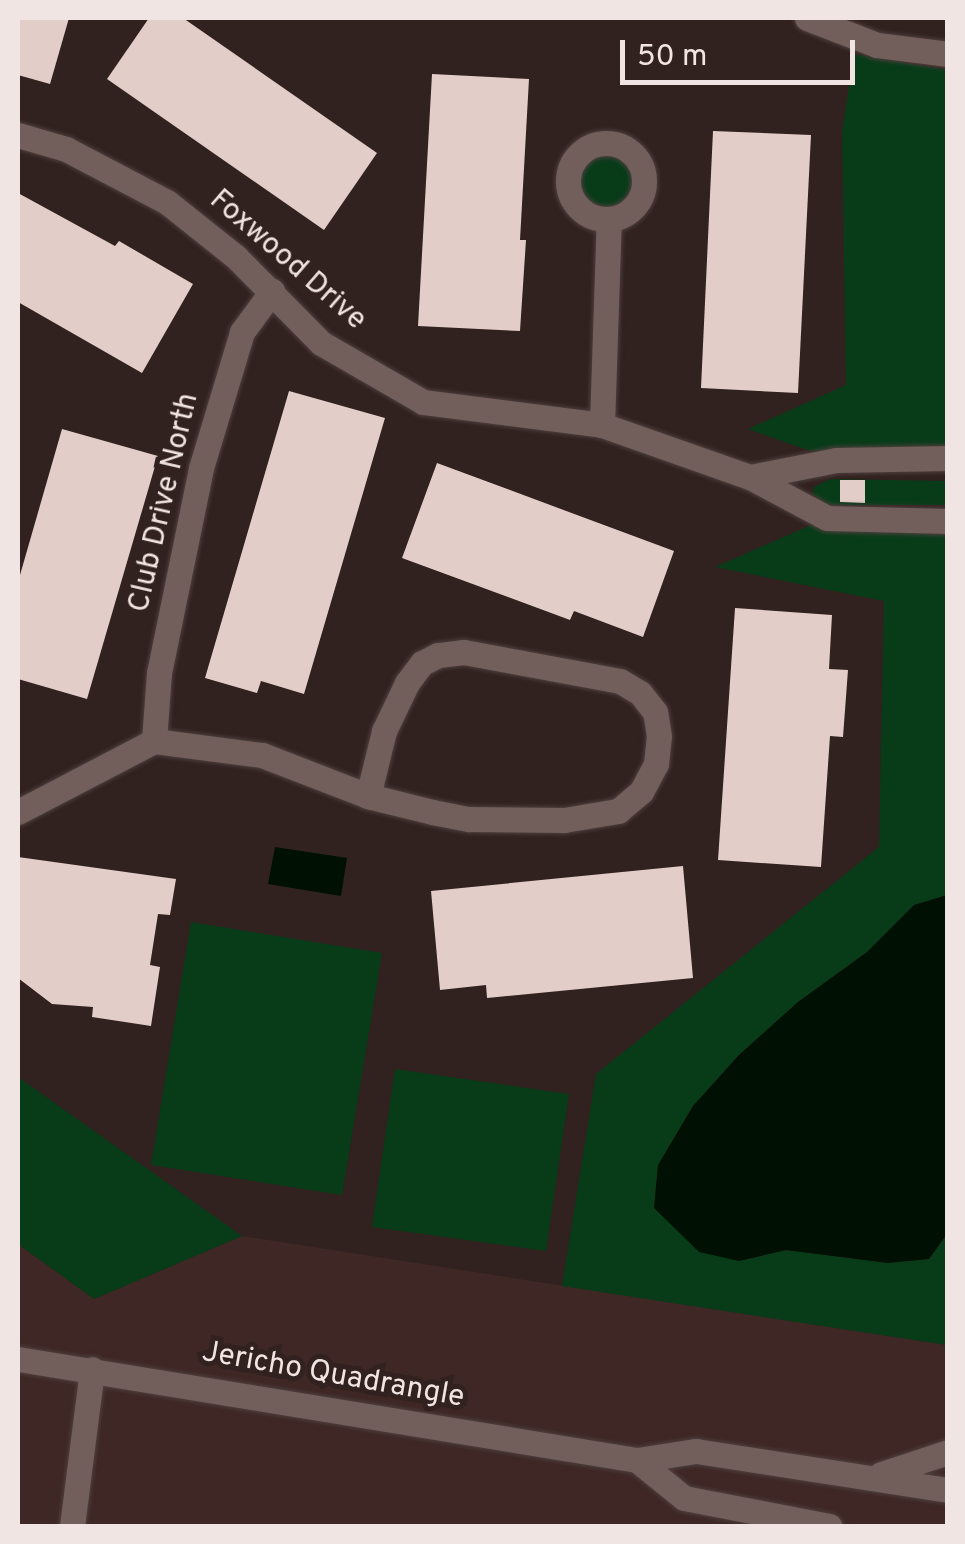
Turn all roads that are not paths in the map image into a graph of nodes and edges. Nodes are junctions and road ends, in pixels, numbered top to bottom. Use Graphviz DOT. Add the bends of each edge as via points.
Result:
graph roads {
  1 [pos="807,18"];
  2 [pos="948,54"];
  3 [pos="18,135"];
  4 [pos="609,220"];
  5 [pos="272,291"];
  6 [pos="602,425"];
  7 [pos="948,458"];
  8 [pos="750,477"];
  9 [pos="948,521"];
  10 [pos="154,741"];
  11 [pos="368,796"];
  12 [pos="18,812"];
  13 [pos="18,1359"];
  14 [pos="92,1368"];
  15 [pos="948,1452"];
  16 [pos="637,1460"];
  17 [pos="866,1476"];
  18 [pos="948,1490"];
  19 [pos="72,1526"];
  20 [pos="829,1526"];
  1 -- 2 [label="street" via="877,46"];
  3 -- 5 [label="street, Foxwood Drive" via="66,149 168,202"];
  4 -- 6 [label="street"];
  5 -- 6 [label="street, Foxwood Drive" via="320,343 423,402"];
  5 -- 10 [label="street, Club Drive North" via="242,332 201,468 159,672"];
  6 -- 8 [label="street, Foxwood Drive"];
  7 -- 8 [label="street" via="836,460"];
  8 -- 9 [label="street, Foxwood Drive" via="827,518"];
  10 -- 11 [label="street" via="262,755"];
  10 -- 12 [label="street"];
  11 -- 11 [label="street" via="469,819 564,820 618,811 642,792 656,764 655,712 620,681 464,652 438,655 407,683 384,731"];
  13 -- 14 [label="street, Jericho Quadrangle"];
  14 -- 16 [label="street, Jericho Quadrangle"];
  14 -- 19 [label="street"];
  15 -- 17 [label="street, Jericho Quadrangle"];
  16 -- 17 [label="street, Jericho Quadrangle" via="696,1451"];
  16 -- 20 [label="street, Jericho Quadrangle" via="684,1498"];
  17 -- 18 [label="street, Jericho Quadrangle"];
}
